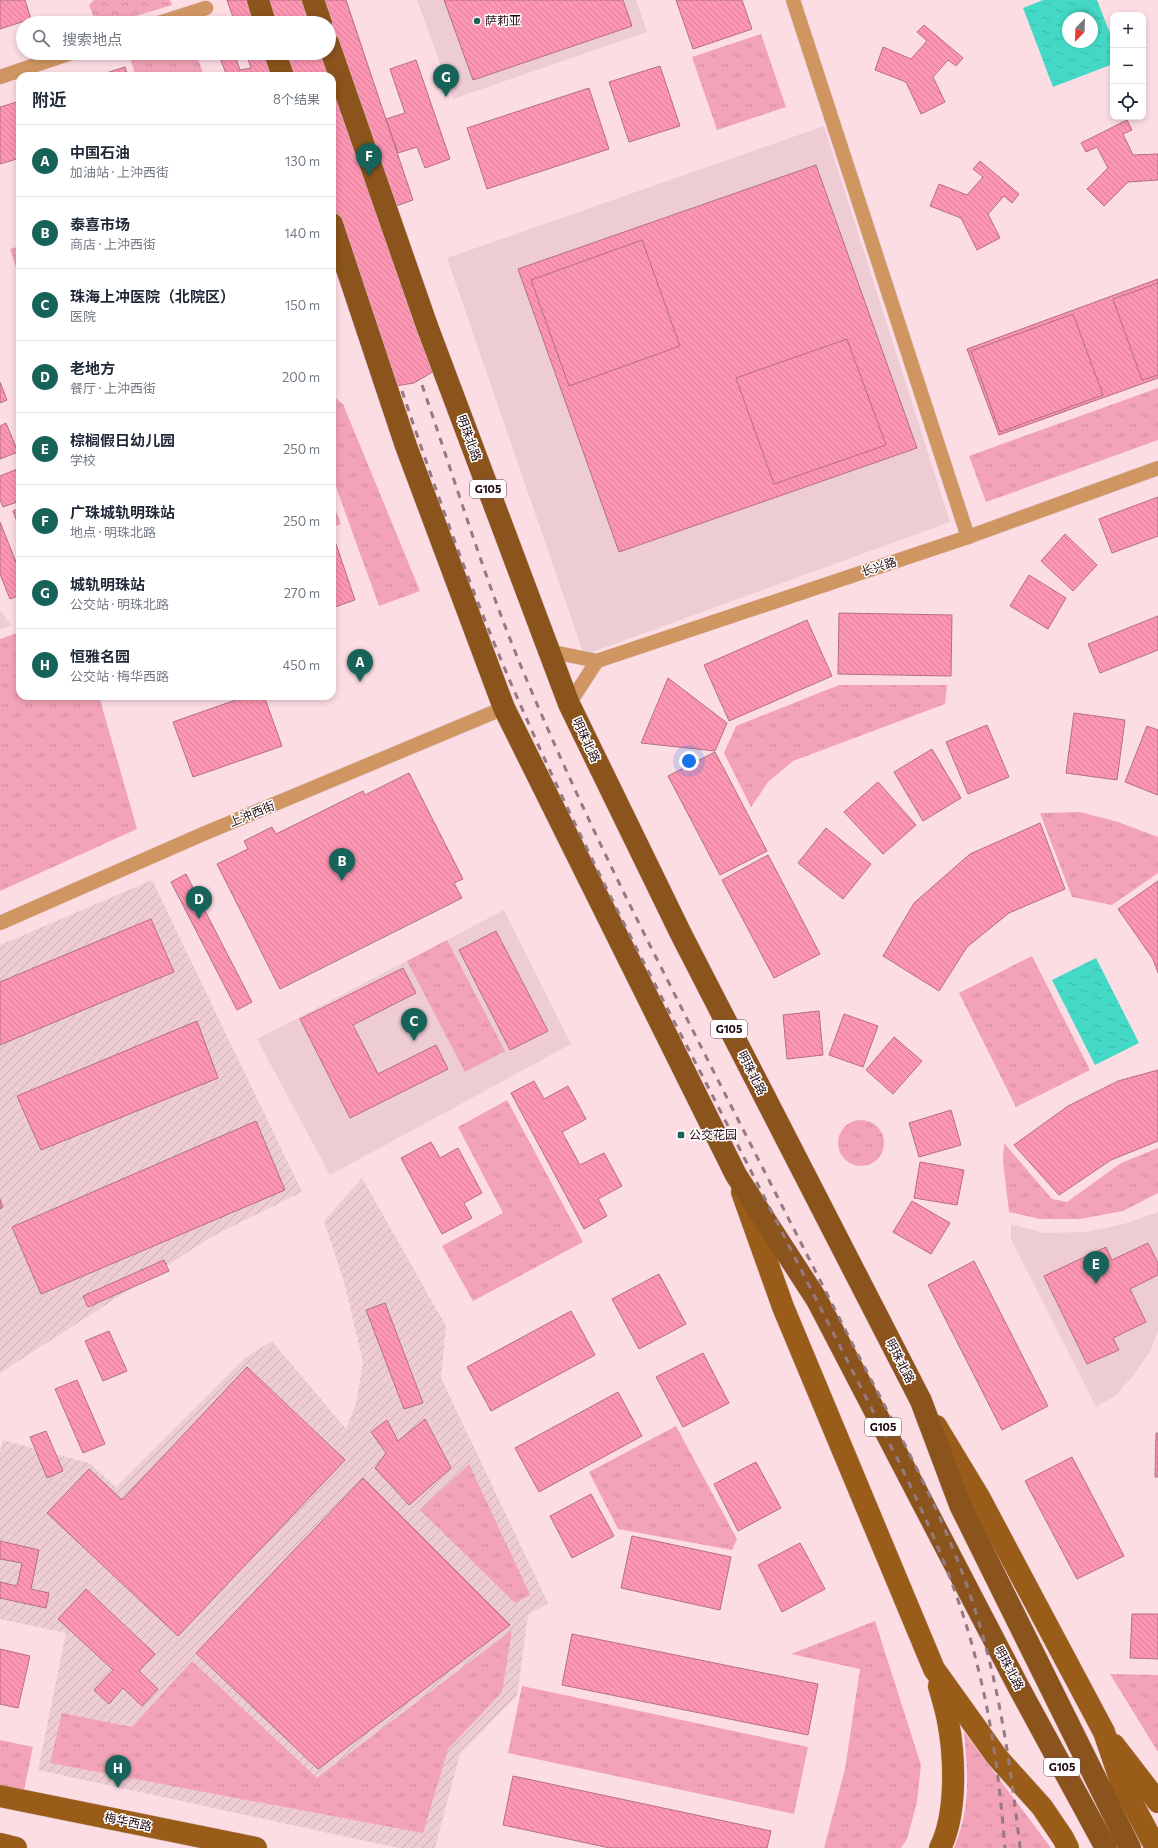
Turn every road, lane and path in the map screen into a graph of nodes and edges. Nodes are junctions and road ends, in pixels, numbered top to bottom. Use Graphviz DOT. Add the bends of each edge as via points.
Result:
graph roads {
  1 [pos="258,0"];
  2 [pos="313,0"];
  3 [pos="793,0"];
  4 [pos="206,8"];
  5 [pos="179,16"];
  6 [pos="263,16"];
  7 [pos="319,16"];
  8 [pos="50,60"];
  9 [pos="277,60"];
  10 [pos="334,60"];
  11 [pos="282,72"];
  12 [pos="0,77"];
  13 [pos="336,236"];
  14 [pos="1158,468"];
  15 [pos="968,536"];
  16 [pos="548,651"];
  17 [pos="597,660"];
  18 [pos="569,704"];
  19 [pos="504,708"];
  20 [pos="0,923"];
  21 [pos="736,1175"];
  22 [pos="922,1402"];
  23 [pos="934,1669"];
  24 [pos="1104,1732"];
  25 [pos="0,1796"];
  26 [pos="1158,1802"];
  27 [pos="0,1844"];
  28 [pos="16,1848"];
  29 [pos="256,1848"];
  30 [pos="940,1848"];
  31 [pos="1068,1848"];
  32 [pos="1106,1848"];
  33 [pos="1130,1848"];
  34 [pos="1156,1848"];
  1 -- 6 [label="highway"];
  2 -- 7 [label="highway"];
  3 -- 15 [label="street"];
  4 -- 5 [label="street"];
  8 -- 12 [label="street"];
  9 -- 11 [label="highway"];
  10 -- 16 [label="highway, 明珠北路 / G105" via="428,326"];
  13 -- 19 [label="highway, 明珠北路 / G105" via="406,446"];
  14 -- 15 [label="street, 长兴路"];
  15 -- 17 [label="street, 长兴路"];
  16 -- 17 [label="street, 长兴路"];
  16 -- 18 [label="highway, 明珠北路 / G105"];
  17 -- 18 [label="street"];
  18 -- 22 [label="highway, 明珠北路 / G105" via="681,934"];
  19 -- 20 [label="street, 上沖西街" via="196,837"];
  19 -- 21 [label="highway, 明珠北路 / G105"];
  21 -- 23 [label="main road, 明珠北路 / G105" via="783,1307"];
  21 -- 32 [label="highway, 明珠北路 / G105" via="817,1300 1014,1679"];
  22 -- 24 [label="main road, 明珠北路 / G105" via="979,1497"];
  22 -- 33 [label="highway, 明珠北路 / G105" via="960,1505"];
  23 -- 30 [label="main road" via="948,1721 954,1766 950,1811"];
  23 -- 31 [label="main road, 明珠北路 / G105" via="997,1757 1042,1807"];
  24 -- 26 [label="main road"];
  24 -- 34 [label="main road, 明珠北路 / G105" via="1122,1782"];
  25 -- 29 [label="main road, 梅华西路"];
  27 -- 28 [label="main road"];
}
